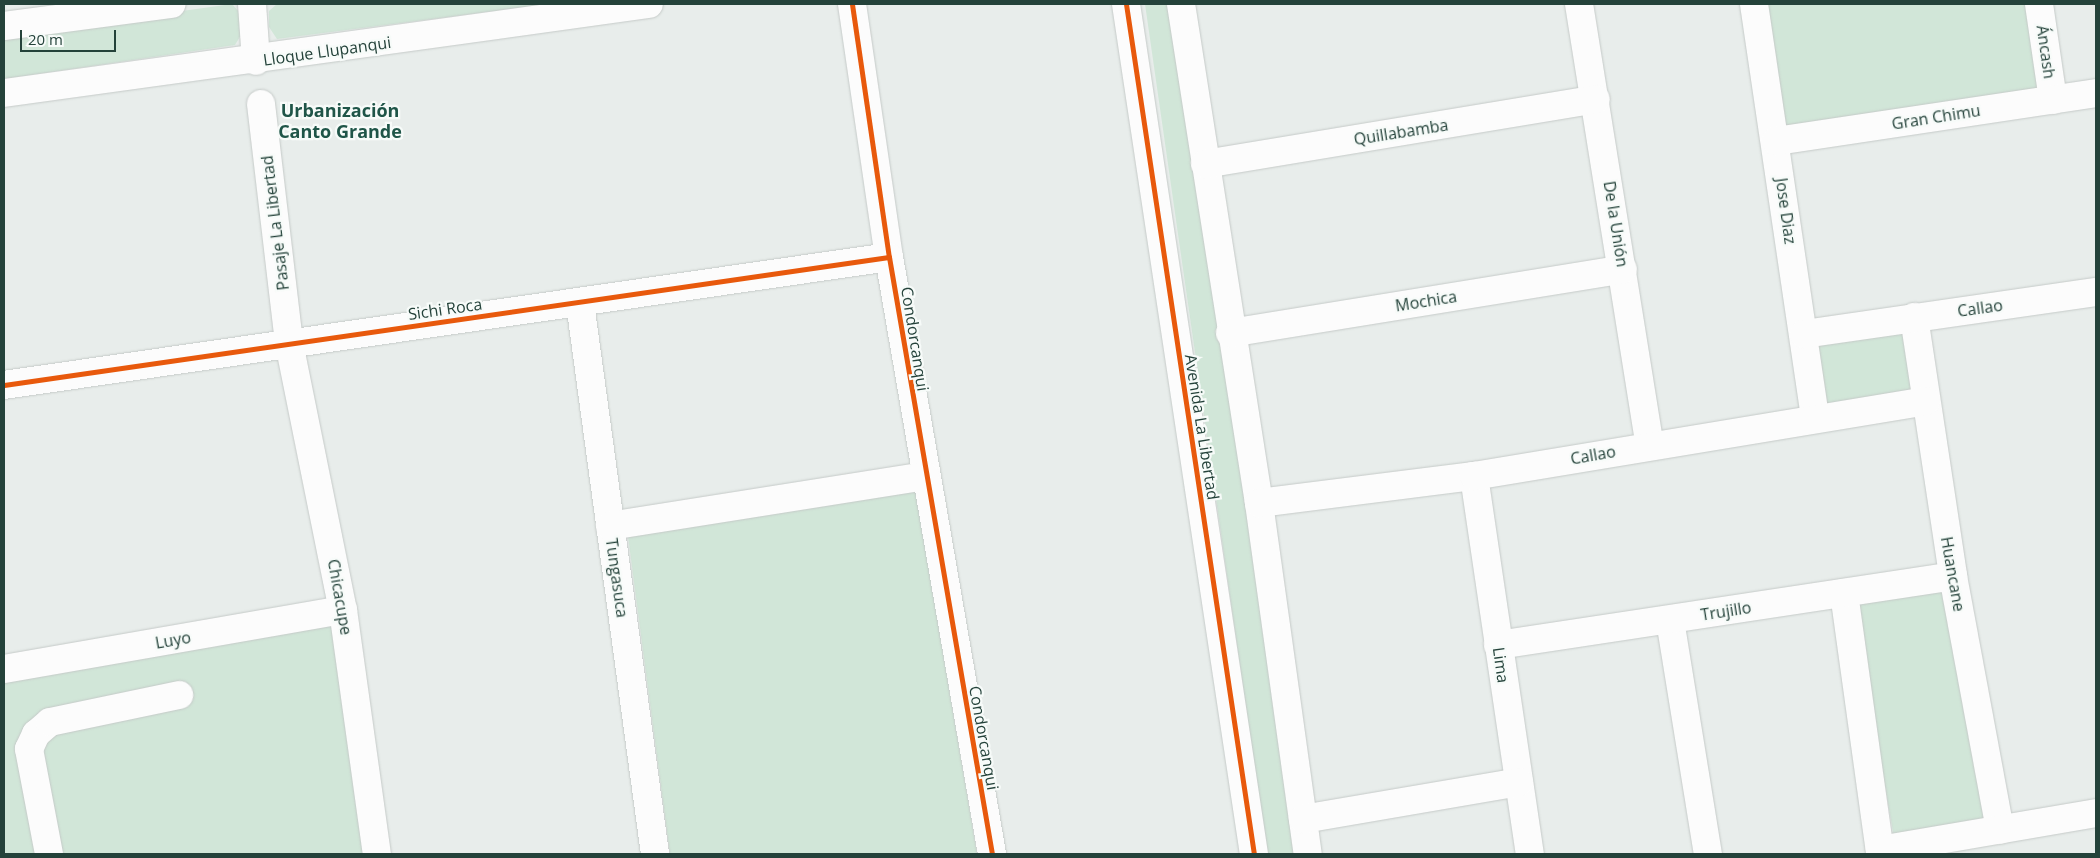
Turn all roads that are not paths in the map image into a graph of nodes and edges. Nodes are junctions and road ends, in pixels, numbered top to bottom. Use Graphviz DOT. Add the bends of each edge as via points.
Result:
graph roads {
  1 [pos="172,4"];
  2 [pos="252,4"];
  3 [pos="649,4"];
  4 [pos="852,4"];
  5 [pos="1126,4"];
  6 [pos="1181,4"];
  7 [pos="1578,4"];
  8 [pos="1754,4"];
  9 [pos="2039,4"];
  10 [pos="4,26"];
  11 [pos="256,61"];
  12 [pos="4,93"];
  13 [pos="2096,93"];
  14 [pos="1596,99"];
  15 [pos="2053,100"];
  16 [pos="261,104"];
  17 [pos="1776,141"];
  18 [pos="1205,164"];
  19 [pos="889,257"];
  20 [pos="1623,268"];
  21 [pos="2096,295"];
  22 [pos="580,303"];
  23 [pos="1914,317"];
  24 [pos="1230,333"];
  25 [pos="1804,334"];
  26 [pos="289,343"];
  27 [pos="4,385"];
  28 [pos="1926,401"];
  29 [pos="1815,418"];
  30 [pos="1650,446"];
  31 [pos="925,476"];
  32 [pos="1474,476"];
  33 [pos="1259,503"];
  34 [pos="610,526"];
  35 [pos="1953,576"];
  36 [pos="1844,593"];
  37 [pos="343,610"];
  38 [pos="1670,620"];
  39 [pos="1498,645"];
  40 [pos="4,669"];
  41 [pos="179,695"];
  42 [pos="1519,782"];
  43 [pos="2096,812"];
  44 [pos="1303,819"];
  45 [pos="2000,830"];
  46 [pos="1880,852"];
  47 [pos="49,854"];
  48 [pos="377,854"];
  49 [pos="655,854"];
  50 [pos="992,854"];
  51 [pos="1254,854"];
  52 [pos="1308,854"];
  53 [pos="1530,854"];
  54 [pos="1708,854"];
  1 -- 10 [label="street"];
  2 -- 11 [label="street"];
  3 -- 11 [label="street, Lloque Llupanqui"];
  4 -- 19 [label="street, Condorcanqui"];
  5 -- 51 [label="street, Avenida La Libertad"];
  6 -- 18 [label="street"];
  7 -- 14 [label="street, De la Unión"];
  8 -- 17 [label="street, Jose Diaz"];
  9 -- 15 [label="street, Áncash"];
  11 -- 12 [label="street, Lloque Llupanqui"];
  13 -- 15 [label="street, Gran Chimu"];
  14 -- 18 [label="street, Quillabamba"];
  14 -- 20 [label="street, De la Unión"];
  15 -- 17 [label="street, Gran Chimu"];
  16 -- 26 [label="street, Pasaje La Libertad"];
  17 -- 25 [label="street, Jose Diaz"];
  18 -- 24 [label="street"];
  19 -- 22 [label="street, Sichi Roca"];
  19 -- 31 [label="street, Condorcanqui"];
  20 -- 24 [label="street, Mochica"];
  20 -- 30 [label="street, De la Unión"];
  21 -- 23 [label="street, Callao"];
  22 -- 26 [label="street, Sichi Roca"];
  22 -- 34 [label="street, Tungasuca"];
  23 -- 25 [label="street, Callao"];
  23 -- 28 [label="street, Huancane"];
  24 -- 33 [label="street"];
  25 -- 29 [label="street, Jose Diaz"];
  26 -- 27 [label="street, Sichi Roca"];
  26 -- 37 [label="street, Chicacupe"];
  28 -- 29 [label="street, Callao"];
  28 -- 35 [label="street, Huancane"];
  29 -- 30 [label="street, Callao"];
  30 -- 32 [label="street, Callao"];
  31 -- 34 [label="street"];
  31 -- 50 [label="street, Condorcanqui"];
  32 -- 33 [label="street, Callao"];
  32 -- 39 [label="street, Lima"];
  33 -- 44 [label="street"];
  34 -- 49 [label="street, Tungasuca"];
  35 -- 36 [label="street, Trujillo"];
  35 -- 45 [label="street, Huancane"];
  36 -- 38 [label="street, Trujillo"];
  36 -- 46 [label="street"];
  37 -- 40 [label="street, Luyo"];
  37 -- 48 [label="street, Chicacupe"];
  38 -- 39 [label="street, Trujillo"];
  38 -- 54 [label="street"];
  39 -- 42 [label="street, Lima"];
  41 -- 47 [label="street" via="50,722 36,734 29,748"];
  42 -- 44 [label="street"];
  42 -- 53 [label="street, Lima"];
  43 -- 45 [label="street"];
  44 -- 52 [label="street"];
  45 -- 46 [label="street"];
}
